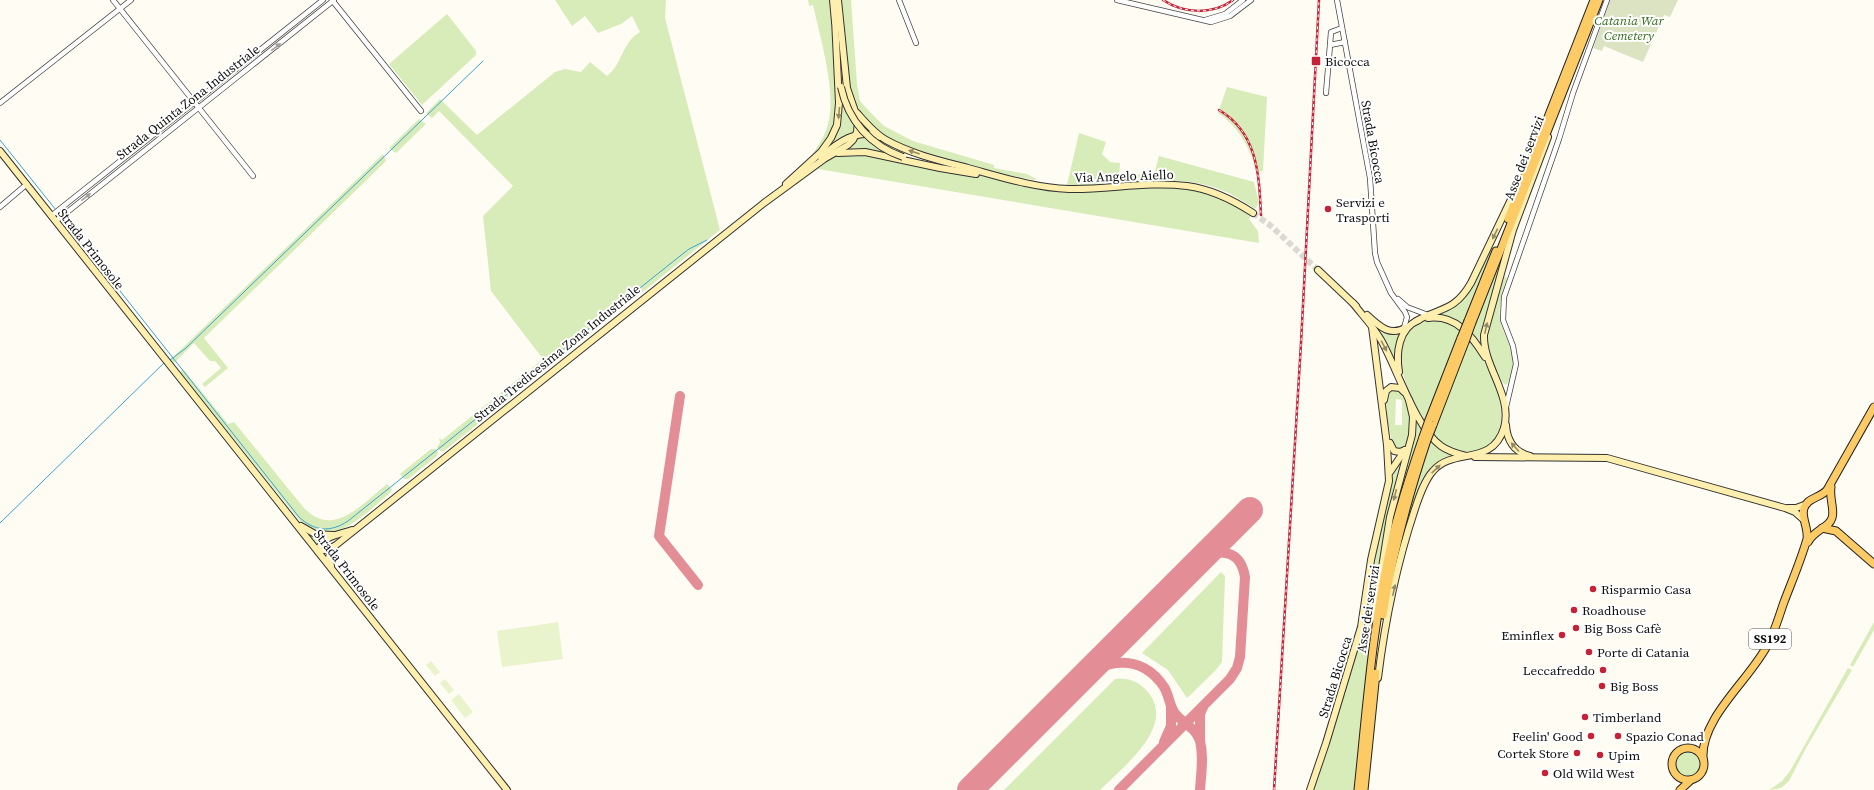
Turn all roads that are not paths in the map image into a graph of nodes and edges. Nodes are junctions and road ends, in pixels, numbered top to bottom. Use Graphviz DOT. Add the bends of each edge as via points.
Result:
graph roads {
  1 [pos="113,0"];
  2 [pos="131,0"];
  3 [pos="324,0"];
  4 [pos="333,0"];
  5 [pos="833,0"];
  6 [pos="838,0"];
  7 [pos="899,0"];
  8 [pos="1117,0"];
  9 [pos="1139,0"];
  10 [pos="1243,0"];
  11 [pos="1251,0"];
  12 [pos="1337,0"];
  13 [pos="1594,0"];
  14 [pos="1599,0"];
  15 [pos="1607,0"];
  16 [pos="1139,6"];
  17 [pos="120,8"];
  18 [pos="835,19"];
  19 [pos="1202,21"];
  20 [pos="1342,28"];
  21 [pos="1345,42"];
  22 [pos="916,43"];
  23 [pos="1330,45"];
  24 [pos="1326,93"];
  25 [pos="194,102"];
  26 [pos="0,103"];
  27 [pos="851,104"];
  28 [pos="199,108"];
  29 [pos="421,111"];
  30 [pos="1556,112"];
  31 [pos="855,136"];
  32 [pos="884,139"];
  33 [pos="1536,148"];
  34 [pos="0,151"];
  35 [pos="131,152"];
  36 [pos="831,155"];
  37 [pos="135,158"];
  38 [pos="977,174"];
  39 [pos="992,175"];
  40 [pos="253,176"];
  41 [pos="790,180"];
  42 [pos="26,184"];
  43 [pos="775,194"];
  44 [pos="0,207"];
  45 [pos="61,208"];
  46 [pos="66,213"];
  47 [pos="1253,213"];
  48 [pos="51,216"];
  49 [pos="56,221"];
  50 [pos="1318,270"];
  51 [pos="1388,287"];
  52 [pos="1353,303"];
  53 [pos="1428,315"];
  54 [pos="1437,317"];
  55 [pos="1416,321"];
  56 [pos="1470,323"];
  57 [pos="1372,327"];
  58 [pos="1407,328"];
  59 [pos="1490,366"];
  60 [pos="1515,374"];
  61 [pos="1402,384"];
  62 [pos="1499,385"];
  63 [pos="1406,393"];
  64 [pos="1409,400"];
  65 [pos="1383,407"];
  66 [pos="1505,410"];
  67 [pos="1873,411"];
  68 [pos="1505,417"];
  69 [pos="1385,425"];
  70 [pos="1425,438"];
  71 [pos="1410,444"];
  72 [pos="1405,450"];
  73 [pos="1471,457"];
  74 [pos="1543,457"];
  75 [pos="1390,474"];
  76 [pos="1834,480"];
  77 [pos="1814,499"];
  78 [pos="1807,504"];
  79 [pos="1831,506"];
  80 [pos="1785,508"];
  81 [pos="287,512"];
  82 [pos="1833,516"];
  83 [pos="1805,520"];
  84 [pos="1820,528"];
  85 [pos="353,530"];
  86 [pos="333,535"];
  87 [pos="1847,540"];
  88 [pos="336,545"];
  89 [pos="1804,549"];
  90 [pos="318,551"];
  91 [pos="1874,564"];
  92 [pos="333,569"];
  93 [pos="1374,697"];
  94 [pos="1367,714"];
  95 [pos="1706,738"];
  96 [pos="1691,748"];
  97 [pos="1703,758"];
  98 [pos="1678,777"];
  99 [pos="1691,780"];
  100 [pos="507,790"];
  101 [pos="1310,790"];
  102 [pos="1358,790"];
  103 [pos="1364,790"];
  104 [pos="1679,790"];
  1 -- 17 [label="street"];
  2 -- 17 [label="street"];
  3 -- 25 [label="street, Strada Quinta Zona Industriale"];
  28 -- 4 [label="street, Strada Quinta Zona Industriale, one-way"];
  4 -- 29 [label="street"];
  5 -- 18 [label="main road"];
  6 -- 27 [label="main road"];
  7 -- 22 [label="street"];
  8 -- 16 [label="street"];
  9 -- 16 [label="street"];
  10 -- 19 [label="street" via="1225,14"];
  11 -- 19 [label="street" via="1224,19"];
  12 -- 20 [label="street, Strada Bicocca"];
  13 -- 33 [label="main road, Asse dei servizi"];
  14 -- 30 [label="main road, Asse dei servizi"];
  15 -- 60 [label="street" via="1504,297 1503,320 1516,354"];
  16 -- 19 [label="street"];
  17 -- 25 [label="street"];
  17 -- 26 [label="street"];
  18 -- 38 [label="main road, bridge" via="841,87 849,112 865,134 880,147 903,156"];
  18 -- 41 [label="main road, one-way" via="839,103 837,125 821,152"];
  20 -- 21 [label="street, Strada Bicocca"];
  20 -- 23 [label="street" via="1331,32"];
  21 -- 23 [label="street"];
  21 -- 51 [label="street, Strada Bicocca" via="1370,178 1375,253"];
  23 -- 24 [label="street"];
  25 -- 28 [label="street"];
  25 -- 35 [label="street, Strada Quinta Zona Industriale"];
  27 -- 31 [label="main road" via="858,125"];
  27 -- 32 [label="main road" via="866,123"];
  28 -- 37 [label="street, Strada Quinta Zona Industriale"];
  28 -- 40 [label="street"];
  30 -- 56 [label="main road, Asse dei servizi"];
  59 -- 30 [label="main road, one-way" via="1485,351 1486,327 1514,230 1545,149"];
  31 -- 32 [label="main road" via="873,135"];
  31 -- 36 [label="main road" via="848,145"];
  31 -- 41 [label="main road" via="839,142"];
  39 -- 32 [label="main road, one-way" via="925,156"];
  33 -- 53 [label="main road, one-way" via="1467,289 1454,304"];
  33 -- 56 [label="main road, Asse dei servizi"];
  34 -- 42 [label="main road, Strada Primosole"];
  35 -- 37 [label="street"];
  35 -- 45 [label="street, Strada Quinta Zona Industriale"];
  36 -- 38 [label="main road" via="846,151 865,152"];
  36 -- 43 [label="main road"];
  46 -- 37 [label="street, Strada Quinta Zona Industriale, one-way"];
  38 -- 39 [label="main road"];
  39 -- 47 [label="main road, Via Angelo Aiello" via="1046,187 1068,189 1155,184 1186,186 1214,192"];
  41 -- 43 [label="main road"];
  42 -- 44 [label="street"];
  42 -- 48 [label="main road, Strada Primosole"];
  43 -- 85 [label="main road, Strada Tredicesima Zona Industriale"];
  45 -- 46 [label="street"];
  45 -- 48 [label="street, Strada Quinta Zona Industriale"];
  46 -- 49 [label="street, Strada Quinta Zona Industriale"];
  48 -- 49 [label="main road, Strada Primosole"];
  49 -- 81 [label="main road, Strada Primosole"];
  50 -- 52 [label="main road"];
  51 -- 53 [label="street" via="1407,307"];
  51 -- 58 [label="street" via="1407,317"];
  52 -- 57 [label="main road"];
  52 -- 58 [label="main road" via="1385,330 1394,332"];
  53 -- 54 [label="street"];
  53 -- 55 [label="main road"];
  54 -- 55 [label="main road"];
  54 -- 59 [label="main road" via="1455,323 1466,331"];
  55 -- 58 [label="main road"];
  56 -- 70 [label="main road, bridge"];
  57 -- 61 [label="main road, one-way"];
  57 -- 65 [label="main road"];
  58 -- 61 [label="main road" via="1398,346 1397,358"];
  59 -- 62 [label="main road"];
  60 -- 62 [label="street" via="1508,387"];
  60 -- 66 [label="street"];
  61 -- 63 [label="main road"];
  62 -- 66 [label="main road"];
  63 -- 64 [label="main road"];
  63 -- 65 [label="main road" via="1397,387 1388,389 1384,394"];
  64 -- 71 [label="main road" via="1414,421"];
  64 -- 73 [label="main road" via="1426,429 1440,445 1452,452"];
  65 -- 69 [label="main road"];
  66 -- 68 [label="main road"];
  67 -- 76 [label="main road"];
  68 -- 73 [label="main road" via="1498,441 1489,449"];
  74 -- 68 [label="main road, one-way" via="1523,454 1516,449 1509,440"];
  69 -- 72 [label="main road" via="1392,450"];
  69 -- 75 [label="main road"];
  70 -- 93 [label="main road, Asse dei servizi" via="1407,502 1384,607"];
  70 -- 94 [label="main road, Asse dei servizi" via="1402,501 1385,576 1375,636"];
  71 -- 72 [label="main road"];
  71 -- 94 [label="main road, one-way" via="1394,495 1380,574 1366,690"];
  72 -- 75 [label="main road"];
  73 -- 74 [label="main road"];
  93 -- 73 [label="main road, one-way" via="1397,575 1409,528 1424,486 1440,464"];
  74 -- 80 [label="main road" via="1606,458"];
  75 -- 101 [label="main road, Strada Bicocca" via="1371,560 1361,627"];
  76 -- 77 [label="main road" via="1825,493"];
  76 -- 79 [label="main road" via="1830,494"];
  77 -- 78 [label="main road"];
  77 -- 79 [label="main road" via="1824,500"];
  78 -- 80 [label="main road"];
  78 -- 83 [label="main road" via="1803,513"];
  79 -- 82 [label="main road"];
  80 -- 83 [label="main road"];
  81 -- 86 [label="main road" via="309,532"];
  81 -- 90 [label="main road, Strada Primosole"];
  82 -- 84 [label="main road" via="1829,523"];
  82 -- 87 [label="main road" via="1837,529"];
  83 -- 84 [label="main road" via="1812,527"];
  83 -- 89 [label="main road" via="1808,534"];
  84 -- 87 [label="main road" via="1836,532"];
  84 -- 89 [label="main road"];
  85 -- 86 [label="main road"];
  85 -- 88 [label="main road, Strada Tredicesima Zona Industriale"];
  86 -- 90 [label="main road" via="323,542"];
  87 -- 91 [label="main road"];
  88 -- 90 [label="main road"];
  88 -- 92 [label="main road" via="329,557"];
  89 -- 95 [label="main road, SS192" via="1769,643 1758,662 1727,700"];
  90 -- 92 [label="main road, Strada Primosole"];
  92 -- 100 [label="main road, Strada Primosole"];
  93 -- 103 [label="main road, Asse dei servizi"];
  94 -- 102 [label="main road, Asse dei servizi"];
  95 -- 96 [label="main road" via="1699,746"];
  95 -- 97 [label="main road"];
  96 -- 97 [label="main road"];
  96 -- 98 [label="main road" via="1681,750 1673,758 1672,766"];
  97 -- 99 [label="main road" via="1702,772"];
  98 -- 99 [label="main road"];
  98 -- 104 [label="main road"];
  99 -- 104 [label="main road"];
}
